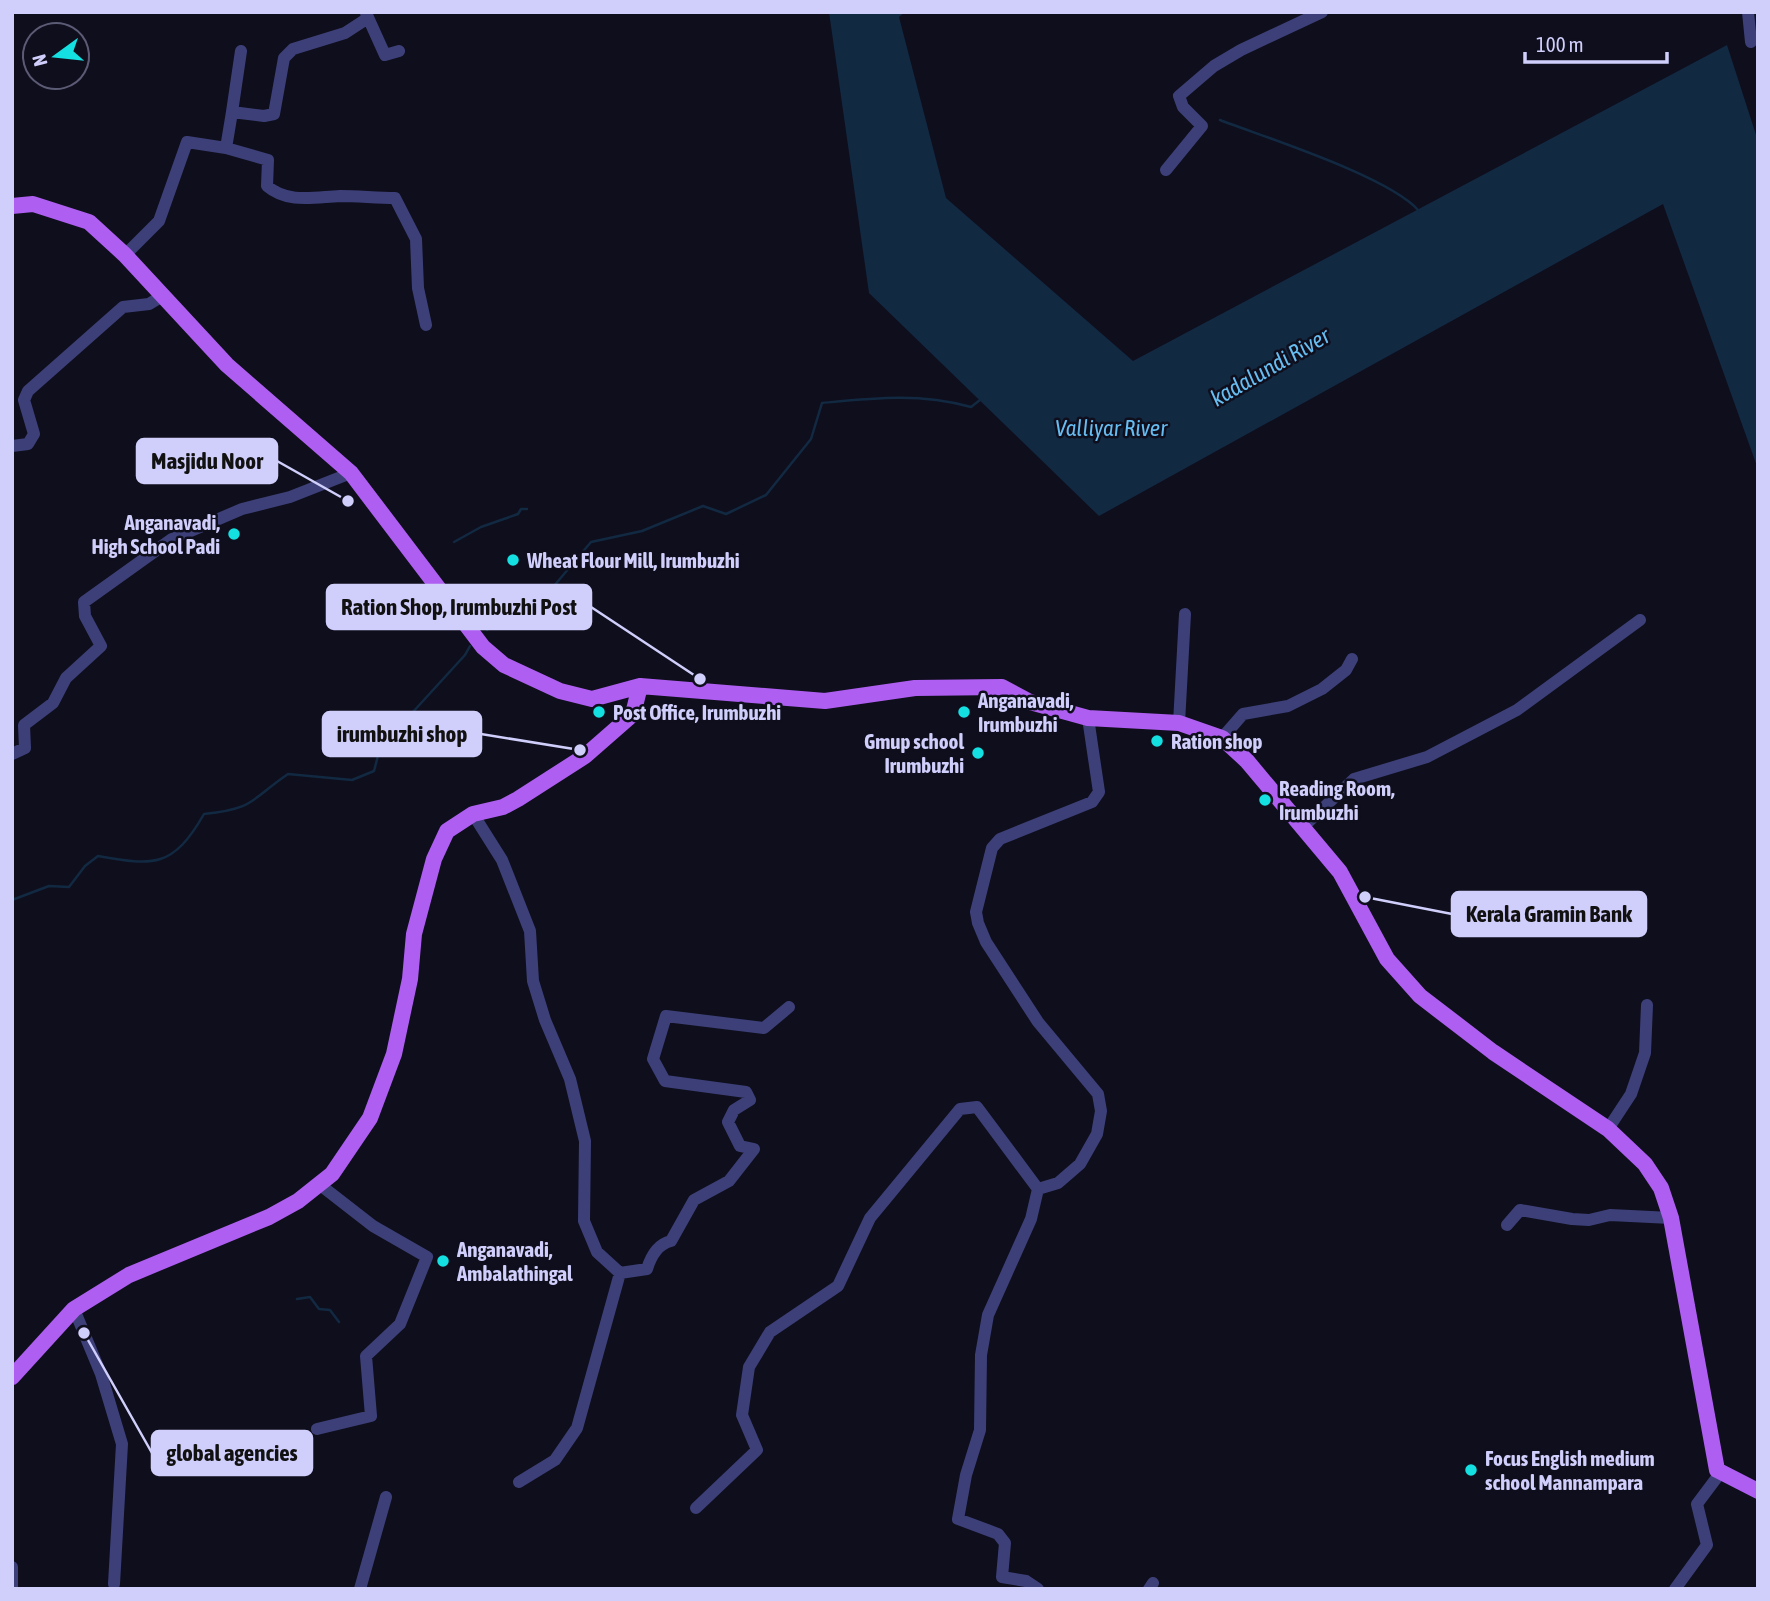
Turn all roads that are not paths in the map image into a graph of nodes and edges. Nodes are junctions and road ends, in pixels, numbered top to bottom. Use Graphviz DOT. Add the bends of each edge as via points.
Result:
graph roads {
  1 [pos="1322,12"];
  2 [pos="1748,12"];
  3 [pos="367,15"];
  4 [pos="1751,42"];
  5 [pos="241,51"];
  6 [pos="399,51"];
  7 [pos="232,112"];
  8 [pos="226,148"];
  9 [pos="1166,170"];
  10 [pos="12,206"];
  11 [pos="125,255"];
  12 [pos="164,295"];
  13 [pos="426,325"];
  14 [pos="12,446"];
  15 [pos="351,473"];
  16 [pos="1185,614"];
  17 [pos="1640,620"];
  18 [pos="1352,659"];
  19 [pos="640,686"];
  20 [pos="1088,718"];
  21 [pos="1179,723"];
  22 [pos="1222,738"];
  23 [pos="12,754"];
  24 [pos="472,814"];
  25 [pos="1302,828"];
  26 [pos="1647,1005"];
  27 [pos="789,1006"];
  28 [pos="1608,1129"];
  29 [pos="319,1184"];
  30 [pos="1038,1189"];
  31 [pos="1671,1218"];
  32 [pos="1507,1225"];
  33 [pos="620,1273"];
  34 [pos="74,1309"];
  35 [pos="12,1377"];
  36 [pos="317,1429"];
  37 [pos="1721,1472"];
  38 [pos="519,1482"];
  39 [pos="1758,1491"];
  40 [pos="386,1497"];
  41 [pos="696,1508"];
  42 [pos="12,1567"];
  43 [pos="114,1584"];
  44 [pos="12,1587"];
  45 [pos="360,1589"];
  46 [pos="1038,1589"];
  47 [pos="1675,1589"];
  1 -- 9 [label="street" via="1241,50 1179,96 1202,126"];
  2 -- 4 [label="street"];
  3 -- 6 [label="street" via="385,55"];
  3 -- 7 [label="street" via="345,33 293,49 284,58 274,114"];
  5 -- 7 [label="street"];
  7 -- 8 [label="street"];
  8 -- 11 [label="street" via="187,142 159,222"];
  8 -- 13 [label="street" via="268,160 267,186 276,194 307,199 395,198 416,239 418,289"];
  10 -- 11 [label="main road" via="33,204 89,222"];
  11 -- 12 [label="main road"];
  12 -- 14 [label="street" via="149,304 123,307 28,390 23,400 34,434 28,444"];
  12 -- 15 [label="main road" via="257,393"];
  15 -- 19 [label="main road" via="471,633 504,665 560,691 592,699"];
  15 -- 23 [label="street" via="290,497 242,509 172,539 96,592 84,602 85,616 102,646 66,678 53,703 24,725 25,748"];
  16 -- 21 [label="street"];
  17 -- 25 [label="street" via="1517,710 1427,757 1354,779"];
  18 -- 22 [label="street" via="1346,670 1322,689 1287,706 1242,714"];
  19 -- 20 [label="main road" via="825,701 915,688 1002,687 1030,702"];
  19 -- 24 [label="main road" via="633,714 592,751 503,807"];
  20 -- 21 [label="main road"];
  20 -- 30 [label="street" via="1099,792 1092,802 1000,839 992,848 976,912 986,942 1038,1022 1098,1094 1097,1134 1080,1164 1058,1183"];
  21 -- 22 [label="main road"];
  22 -- 25 [label="main road"];
  24 -- 29 [label="main road" via="447,831 434,859 414,934 394,1054 370,1118 344,1160"];
  24 -- 33 [label="street" via="502,860 530,931 533,981 570,1079 585,1141 584,1221 597,1252"];
  25 -- 28 [label="main road" via="1340,872 1387,959 1420,996 1493,1052"];
  26 -- 28 [label="street" via="1645,1053 1631,1094"];
  27 -- 33 [label="street" via="764,1028 666,1016 653,1059 665,1081 746,1092 750,1100 734,1110 728,1122 740,1146 754,1149 729,1181 694,1200 671,1241 657,1250 647,1269"];
  28 -- 31 [label="main road" via="1645,1164 1661,1188"];
  29 -- 34 [label="main road" via="269,1217 129,1275"];
  29 -- 36 [label="street" via="373,1226 427,1257 400,1324 366,1356 371,1416"];
  30 -- 41 [label="street" via="978,1107 960,1109 870,1218 838,1286 770,1332 748,1367 743,1399 742,1415 757,1450"];
  30 -- 46 [label="street" via="1031,1219 988,1315 981,1355 980,1430 958,1518 998,1534 1005,1543 1002,1577 1026,1581"];
  31 -- 32 [label="street" via="1610,1215 1589,1220 1520,1210"];
  31 -- 37 [label="main road" via="1717,1470"];
  33 -- 38 [label="street" via="577,1428 555,1460"];
  34 -- 35 [label="main road"];
  34 -- 43 [label="street" via="101,1374 122,1444"];
  37 -- 39 [label="main road"];
  37 -- 47 [label="street" via="1697,1504 1707,1545"];
  40 -- 45 [label="street"];
  42 -- 44 [label="street"];
}
